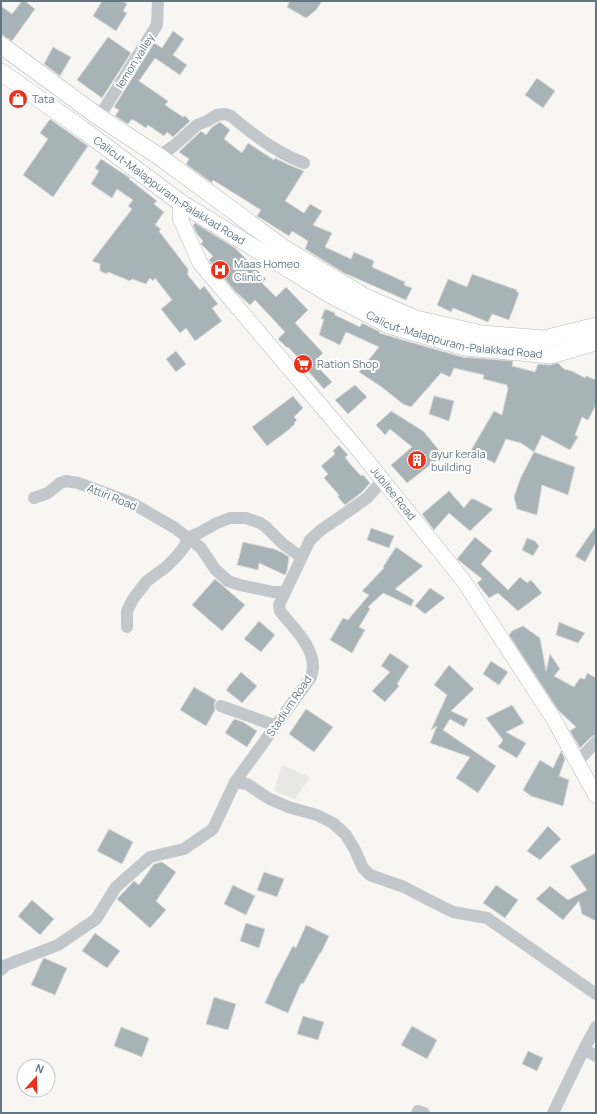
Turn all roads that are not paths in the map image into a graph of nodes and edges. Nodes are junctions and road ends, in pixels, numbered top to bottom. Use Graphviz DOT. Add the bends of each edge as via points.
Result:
graph roads {
  1 [pos="158,1"];
  2 [pos="1,45"];
  3 [pos="1,72"];
  4 [pos="99,117"];
  5 [pos="160,157"];
  6 [pos="304,163"];
  7 [pos="197,184"];
  8 [pos="181,203"];
  9 [pos="596,326"];
  10 [pos="596,342"];
  11 [pos="383,480"];
  12 [pos="34,498"];
  13 [pos="187,538"];
  14 [pos="301,557"];
  15 [pos="285,592"];
  16 [pos="127,627"];
  17 [pos="221,706"];
  18 [pos="276,726"];
  19 [pos="596,742"];
  20 [pos="577,762"];
  21 [pos="235,782"];
  22 [pos="596,796"];
  23 [pos="1,970"];
  24 [pos="596,994"];
  25 [pos="596,1027"];
  26 [pos="584,1049"];
  27 [pos="596,1056"];
  28 [pos="416,1113"];
  29 [pos="424,1113"];
  30 [pos="553,1113"];
  1 -- 4 [label="street, lemon valley" via="157,25"];
  2 -- 4 [label="highway"];
  3 -- 8 [label="highway, Calicut-Malappuram-Palakkad Road" via="82,128"];
  4 -- 5 [label="highway"];
  5 -- 6 [label="street" via="197,125 217,115 226,114 263,142"];
  5 -- 7 [label="highway"];
  7 -- 8 [label="highway" via="179,184 176,194"];
  7 -- 9 [label="highway" via="285,249 365,297 416,319 482,334 544,339"];
  8 -- 10 [label="highway, Calicut-Malappuram-Palakkad Road" via="331,295 389,325 465,346 551,355"];
  8 -- 11 [label="main road, Jubilee Road" via="180,218 200,263"];
  11 -- 14 [label="street, Stadium Road" via="367,498 320,530 310,540"];
  11 -- 20 [label="main road, Jubilee Road" via="463,580 553,718"];
  12 -- 13 [label="street, Attiri Road" via="48,494 60,483 78,483 132,503"];
  13 -- 14 [label="street" via="230,518 246,518 266,527"];
  13 -- 15 [label="street, Attiri Road" via="201,548 215,569 228,580 273,592"];
  13 -- 16 [label="street" via="177,556 147,581 133,599 127,611"];
  14 -- 15 [label="street, Stadium Road"];
  15 -- 18 [label="street, Stadium Road" via="279,606 280,611 307,644 313,667 311,677"];
  17 -- 18 [label="street"];
  18 -- 21 [label="street, Stadium Road"];
  19 -- 20 [label="street"];
  20 -- 22 [label="main road, Jubilee Road"];
  21 -- 23 [label="street, Stadium Road" via="213,828 184,849 150,857 116,887 96,919 58,945 6,965"];
  21 -- 24 [label="street" via="247,784 268,798 333,823 346,835 363,868 370,875 404,887 453,912 487,918"];
  25 -- 26 [label="street"];
  26 -- 27 [label="street"];
  26 -- 30 [label="street"];
  28 -- 29 [label="street"];
}
